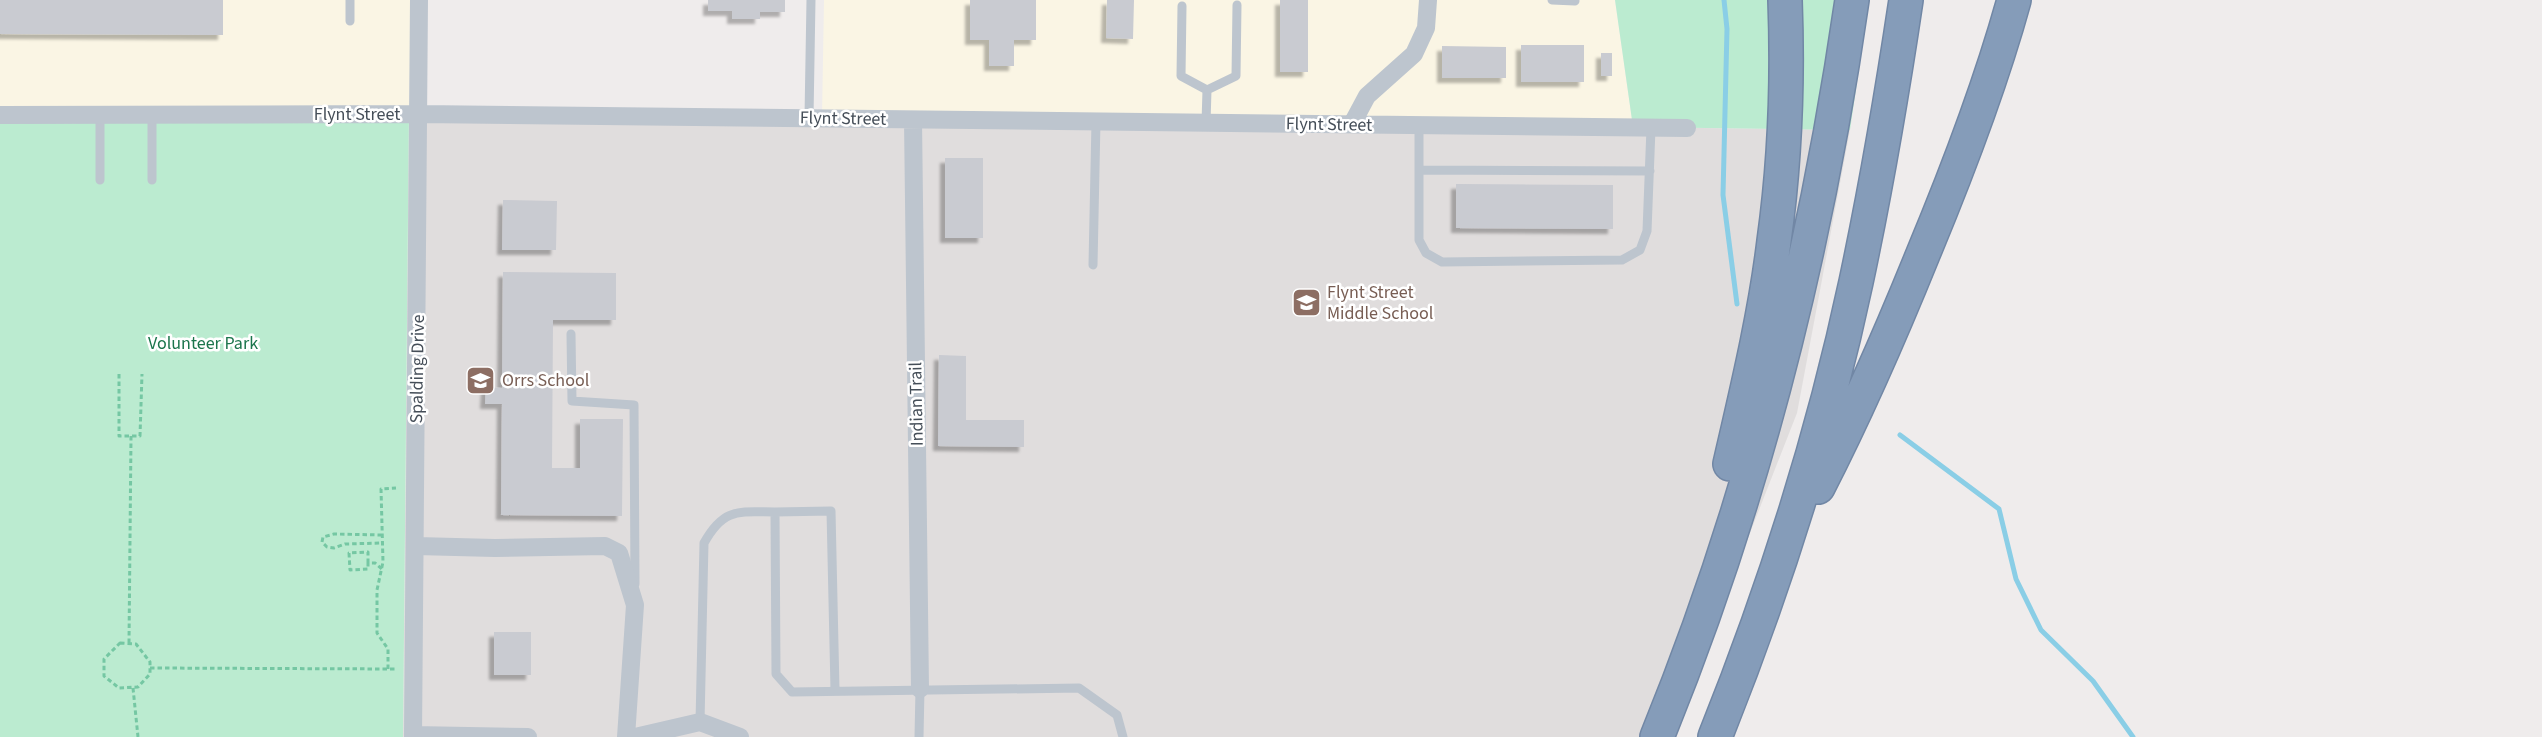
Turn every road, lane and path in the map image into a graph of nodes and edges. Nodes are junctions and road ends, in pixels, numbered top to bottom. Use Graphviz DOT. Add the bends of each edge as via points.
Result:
graph roads {
  1 [pos="350,0"];
  2 [pos="419,0"];
  3 [pos="811,0"];
  4 [pos="1428,0"];
  5 [pos="1552,0"];
  6 [pos="1785,0"];
  7 [pos="1852,0"];
  8 [pos="1906,0"];
  9 [pos="2014,0"];
  10 [pos="1575,1"];
  11 [pos="1237,5"];
  12 [pos="1182,6"];
  13 [pos="350,21"];
  14 [pos="1207,90"];
  15 [pos="420,114"];
  16 [pos="0,115"];
  17 [pos="100,115"];
  18 [pos="152,115"];
  19 [pos="809,117"];
  20 [pos="913,120"];
  21 [pos="1096,121"];
  22 [pos="1206,123"];
  23 [pos="1352,124"];
  24 [pos="1419,125"];
  25 [pos="1651,128"];
  26 [pos="1687,128"];
  27 [pos="1419,170"];
  28 [pos="1650,171"];
  29 [pos="100,180"];
  30 [pos="152,180"];
  31 [pos="1093,265"];
  32 [pos="571,334"];
  33 [pos="119,374"];
  34 [pos="142,374"];
  35 [pos="130,436"];
  36 [pos="416,488"];
  37 [pos="775,512"];
  38 [pos="382,535"];
  39 [pos="356,543"];
  40 [pos="382,543"];
  41 [pos="416,546"];
  42 [pos="357,551"];
  43 [pos="368,562"];
  44 [pos="1779,563"];
  45 [pos="383,570"];
  46 [pos="635,605"];
  47 [pos="1696,631"];
  48 [pos="129,643"];
  49 [pos="150,668"];
  50 [pos="388,669"];
  51 [pos="414,669"];
  52 [pos="133,688"];
  53 [pos="920,689"];
  54 [pos="835,690"];
  55 [pos="700,722"];
  56 [pos="413,736"];
  57 [pos="138,737"];
  58 [pos="528,737"];
  59 [pos="626,737"];
  60 [pos="635,737"];
  61 [pos="740,737"];
  62 [pos="919,737"];
  63 [pos="1123,737"];
  64 [pos="1657,737"];
  65 [pos="1715,737"];
  1 -- 13 [label="lane"];
  2 -- 15 [label="street, Spalding Drive"];
  3 -- 19 [label="lane"];
  4 -- 23 [label="street" via="1426,28 1414,54 1367,96"];
  5 -- 10 [label="lane"];
  6 -- 47 [label="highway" via="1784,117 1774,241 1754,357"];
  7 -- 47 [label="highway" via="1802,274 1755,451"];
  8 -- 44 [label="highway" via="1856,284 1820,427"];
  9 -- 44 [label="highway" via="1966,151 1896,321 1859,405"];
  11 -- 14 [label="lane" via="1236,76"];
  12 -- 14 [label="lane" via="1181,76"];
  14 -- 22 [label="lane"];
  15 -- 18 [label="street, Flynt Street"];
  15 -- 19 [label="street, Flynt Street"];
  15 -- 36 [label="street, Spalding Drive"];
  16 -- 17 [label="street, Flynt Street"];
  17 -- 18 [label="street, Flynt Street"];
  17 -- 29 [label="lane"];
  18 -- 30 [label="lane"];
  19 -- 20 [label="street, Flynt Street"];
  20 -- 21 [label="street, Flynt Street"];
  20 -- 53 [label="street, Indian Trail"];
  21 -- 22 [label="street, Flynt Street"];
  21 -- 31 [label="lane"];
  22 -- 23 [label="street, Flynt Street"];
  23 -- 24 [label="street, Flynt Street"];
  24 -- 25 [label="street, Flynt Street"];
  24 -- 27 [label="lane"];
  25 -- 26 [label="street, Flynt Street"];
  25 -- 28 [label="lane"];
  27 -- 28 [label="lane"];
  27 -- 28 [label="lane" via="1419,240 1426,253 1442,262 1622,260 1640,250 1647,231"];
  32 -- 46 [label="lane" via="572,401 634,405"];
  33 -- 35 [label="path" via="119,436"];
  34 -- 35 [label="path" via="140,436"];
  35 -- 48 [label="path"];
  36 -- 38 [label="path" via="381,489"];
  36 -- 41 [label="street, Spalding Drive"];
  37 -- 54 [label="lane" via="776,674 792,692"];
  37 -- 54 [label="lane" via="831,512"];
  37 -- 55 [label="lane" via="737,512 715,524 705,543"];
  38 -- 39 [label="path" via="334,534 323,537 322,542 334,548"];
  38 -- 40 [label="path"];
  39 -- 40 [label="path"];
  39 -- 42 [label="path"];
  40 -- 45 [label="path"];
  41 -- 46 [label="street" via="605,546 619,553"];
  41 -- 51 [label="street, Spalding Drive"];
  42 -- 43 [label="path" via="368,552"];
  42 -- 43 [label="path" via="349,553 350,570 368,569"];
  43 -- 45 [label="path"];
  44 -- 65 [label="highway"];
  45 -- 50 [label="path" via="377,590 377,633 388,649"];
  46 -- 59 [label="street"];
  47 -- 64 [label="highway"];
  48 -- 49 [label="path" via="136,644 150,662"];
  48 -- 52 [label="path" via="120,643 104,659 104,676 119,688"];
  49 -- 50 [label="path"];
  49 -- 52 [label="path" via="150,674"];
  50 -- 51 [label="path"];
  51 -- 56 [label="street, Spalding Drive"];
  52 -- 57 [label="path"];
  53 -- 54 [label="lane"];
  53 -- 62 [label="lane"];
  53 -- 63 [label="lane" via="1079,688 1117,715"];
  55 -- 60 [label="street"];
  55 -- 61 [label="street"];
  56 -- 58 [label="street"];
}
